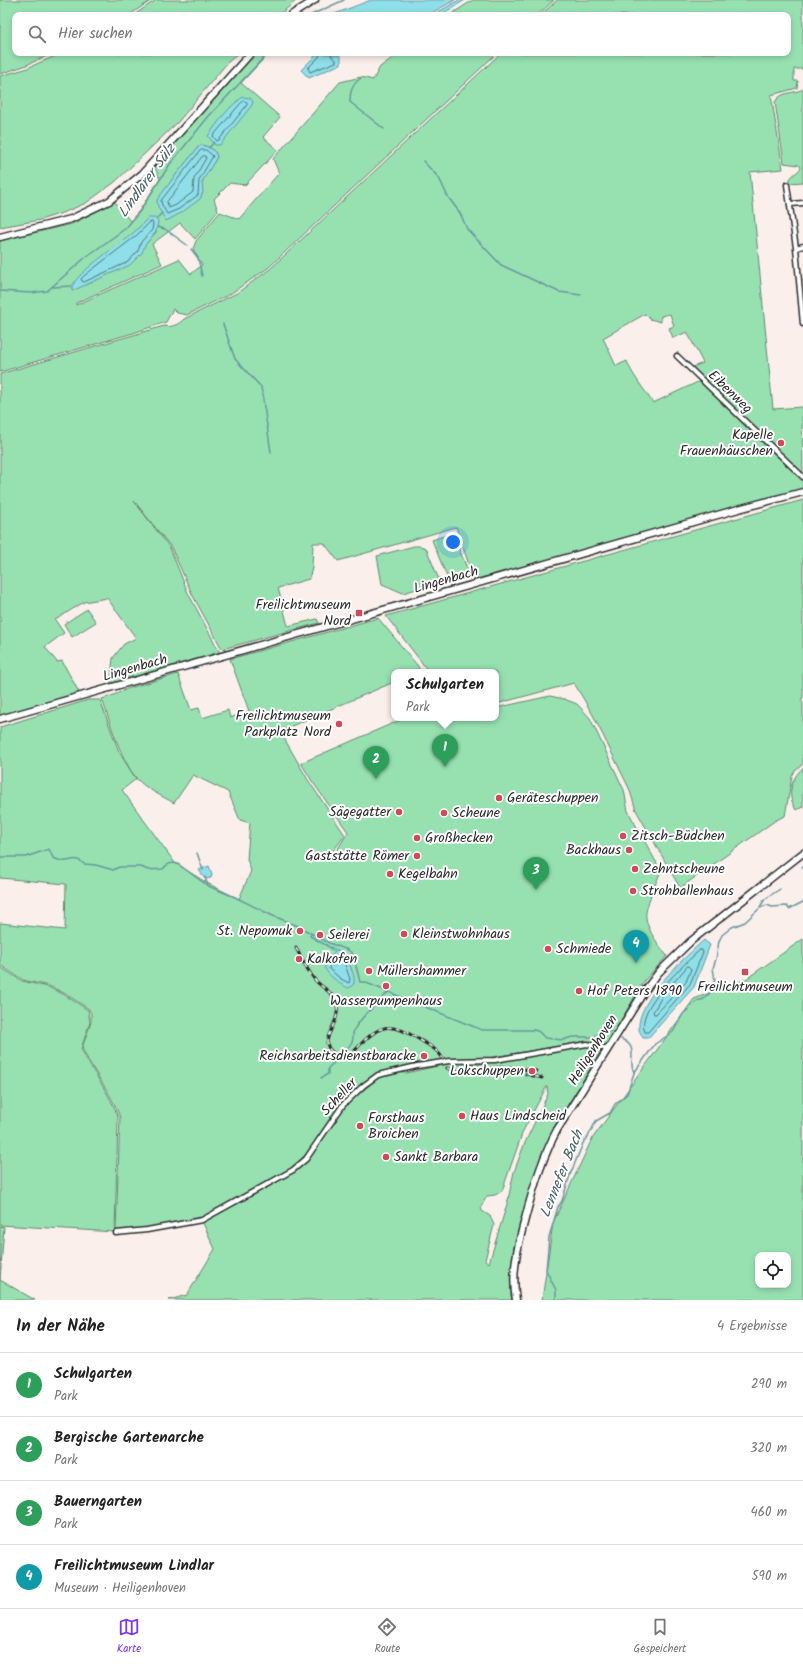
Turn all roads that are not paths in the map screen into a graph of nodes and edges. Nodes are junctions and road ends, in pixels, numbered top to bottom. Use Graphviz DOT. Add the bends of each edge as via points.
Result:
graph roads {
  1 [pos="315,0"];
  2 [pos="295,12"];
  3 [pos="248,56"];
  4 [pos="787,185"];
  5 [pos="803,203"];
  6 [pos="791,204"];
  7 [pos="0,237"];
  8 [pos="803,246"];
  9 [pos="796,248"];
  10 [pos="803,324"];
  11 [pos="677,356"];
  12 [pos="803,477"];
  13 [pos="803,492"];
  14 [pos="0,719"];
  15 [pos="803,853"];
  16 [pos="608,1049"];
  17 [pos="116,1233"];
  18 [pos="516,1300"];
  1 -- 2 [label="main road"];
  3 -- 7 [label="main road" via="142,174 109,201 71,219"];
  4 -- 6 [label="street"];
  5 -- 6 [label="street"];
  6 -- 9 [label="street"];
  8 -- 9 [label="street"];
  9 -- 10 [label="street"];
  11 -- 12 [label="street, Eibenweg"];
  13 -- 14 [label="main road, Lingenbach"];
  15 -- 16 [label="main road, Heiligenhoven" via="674,955 643,993"];
  16 -- 17 [label="street, Scheller" via="587,1044 495,1060 449,1061 378,1075 343,1105 306,1159 293,1170 202,1220"];
  16 -- 18 [label="main road, Heiligenhoven" via="546,1150 534,1184 518,1249 514,1280"];
}
